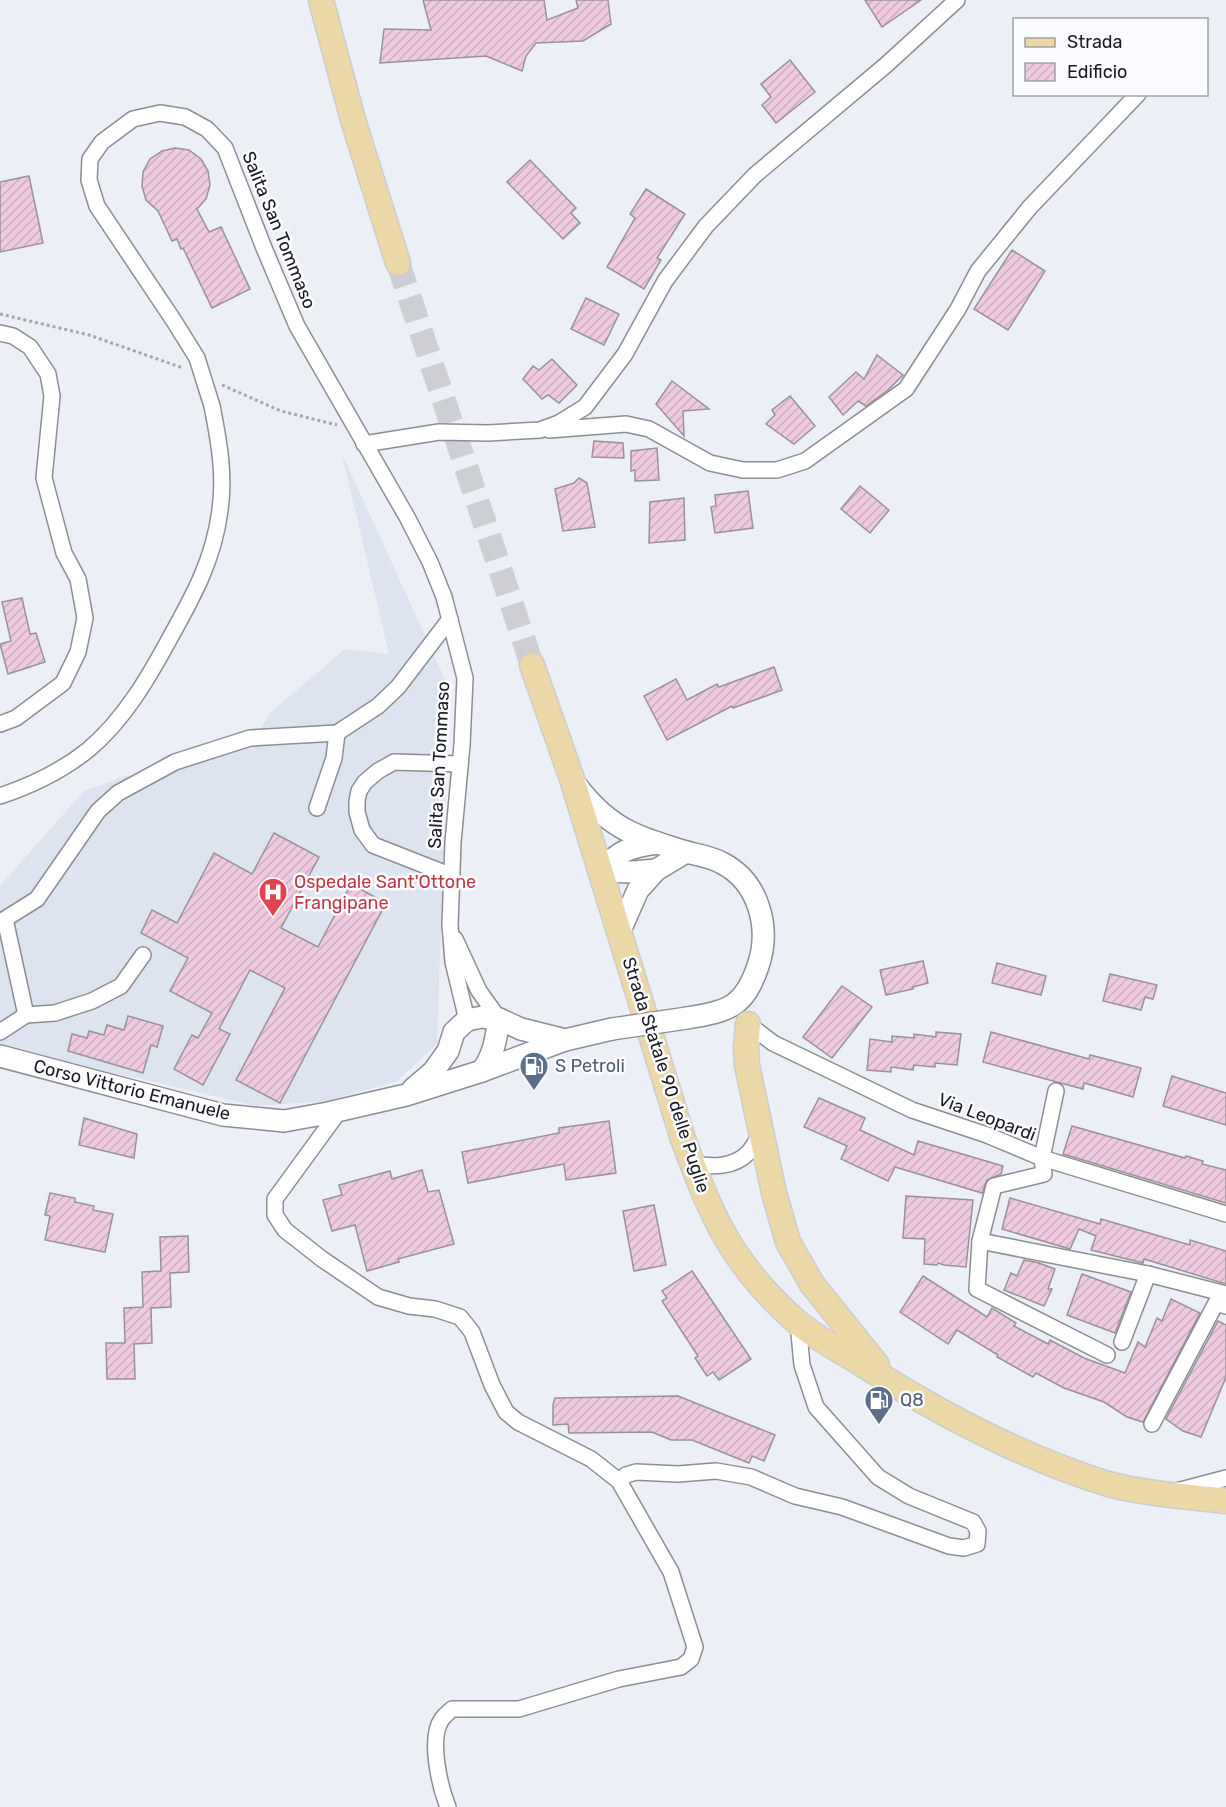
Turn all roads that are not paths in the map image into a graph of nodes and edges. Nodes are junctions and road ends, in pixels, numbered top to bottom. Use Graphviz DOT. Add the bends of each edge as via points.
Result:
graph roads {
  1 [pos="321,0"];
  2 [pos="957,0"];
  3 [pos="1136,96"];
  4 [pos="399,263"];
  5 [pos="0,333"];
  6 [pos="540,430"];
  7 [pos="364,444"];
  8 [pos="450,619"];
  9 [pos="532,665"];
  10 [pos="0,724"];
  11 [pos="337,733"];
  12 [pos="460,764"];
  13 [pos="572,779"];
  14 [pos="0,796"];
  15 [pos="317,808"];
  16 [pos="658,843"];
  17 [pos="686,852"];
  18 [pos="656,870"];
  19 [pos="599,871"];
  20 [pos="452,876"];
  21 [pos="450,925"];
  22 [pos="619,933"];
  23 [pos="143,955"];
  24 [pos="743,1013"];
  25 [pos="26,1015"];
  26 [pos="499,1019"];
  27 [pos="467,1020"];
  28 [pos="0,1032"];
  29 [pos="565,1040"];
  30 [pos="448,1051"];
  31 [pos="0,1056"];
  32 [pos="482,1071"];
  33 [pos="1056,1091"];
  34 [pos="406,1095"];
  35 [pos="340,1110"];
  36 [pos="762,1131"];
  37 [pos="1042,1158"];
  38 [pos="693,1164"];
  39 [pos="1226,1214"];
  40 [pos="980,1241"];
  41 [pos="1148,1274"];
  42 [pos="1226,1294"];
  43 [pos="1226,1306"];
  44 [pos="798,1323"];
  45 [pos="1122,1342"];
  46 [pos="1107,1355"];
  47 [pos="892,1383"];
  48 [pos="1152,1424"];
  49 [pos="1226,1478"];
  50 [pos="619,1481"];
  51 [pos="1168,1493"];
  52 [pos="1226,1501"];
  53 [pos="448,1807"];
  1 -- 4 [label="main road" via="353,120"];
  2 -- 6 [label="street" via="886,66 755,175 706,226 665,281 625,354 585,406"];
  3 -- 6 [label="street" via="1030,207 978,271 906,389 805,461 777,470 743,470 710,463 649,429 627,424"];
  5 -- 10 [label="street" via="30,347 48,374 52,396 44,478 64,553 78,579 85,618 78,651 63,683 16,718"];
  6 -- 7 [label="street" via="439,432"];
  7 -- 8 [label="street, Salita San Tommaso" via="430,562"];
  7 -- 14 [label="street, Salita San Tommaso, bridge" via="297,326 225,148 207,129 185,117 160,113 133,119 102,142 90,159 88,180 97,206 192,364 212,406 223,482 220,511 212,552 200,583 131,703 88,750 50,775"];
  8 -- 11 [label="street" via="398,687 378,706"];
  8 -- 12 [label="street, Salita San Tommaso" via="465,678"];
  9 -- 13 [label="main road, Strada Statale 90 delle Puglie"];
  11 -- 15 [label="street" via="334,758"];
  11 -- 25 [label="street" via="239,741 175,762 118,794 98,811 37,899 5,919"];
  12 -- 20 [label="street, Salita San Tommaso"];
  12 -- 20 [label="street" via="394,762 365,782 357,801 362,830 373,845"];
  13 -- 16 [label="street" via="591,806 616,825"];
  13 -- 19 [label="main road, Strada Statale 90 delle Puglie"];
  16 -- 17 [label="street"];
  16 -- 19 [label="street" via="620,852"];
  17 -- 18 [label="street"];
  17 -- 24 [label="street" via="722,863 745,882 759,904 764,933 762,955"];
  18 -- 19 [label="street"];
  18 -- 22 [label="street" via="638,890"];
  19 -- 22 [label="main road, Strada Statale 90 delle Puglie"];
  20 -- 21 [label="street, Salita San Tommaso"];
  21 -- 26 [label="street, Salita San Tommaso" via="479,991"];
  21 -- 27 [label="street, Salita San Tommaso" via="453,962"];
  22 -- 38 [label="main road, Strada Statale 90 delle Puglie"];
  23 -- 25 [label="street" via="121,986 92,1001 56,1013"];
  24 -- 29 [label="street, Corso Vittorio Emanuele, bridge" via="716,1013"];
  24 -- 36 [label="main road" via="747,1065"];
  24 -- 37 [label="street, Via Leopardi" via="773,1043 912,1110"];
  25 -- 28 [label="street"];
  26 -- 27 [label="street, Corso Vittorio Emanuele"];
  26 -- 29 [label="street, Corso Vittorio Emanuele"];
  26 -- 32 [label="street" via="490,1060"];
  27 -- 30 [label="street, Corso Vittorio Emanuele" via="454,1032"];
  29 -- 32 [label="street, Corso Vittorio Emanuele"];
  30 -- 32 [label="street" via="461,1064"];
  30 -- 34 [label="street, Corso Vittorio Emanuele" via="433,1072"];
  31 -- 35 [label="street, Corso Vittorio Emanuele" via="223,1115 284,1121"];
  32 -- 34 [label="street, Corso Vittorio Emanuele"];
  33 -- 37 [label="street"];
  34 -- 35 [label="street, Corso Vittorio Emanuele"];
  35 -- 50 [label="street" via="275,1198 275,1215 285,1230 378,1297 460,1317 472,1332 507,1412 518,1422 591,1459"];
  36 -- 38 [label="street" via="749,1152 738,1160 711,1167"];
  36 -- 47 [label="main road" via="788,1242 812,1284"];
  37 -- 39 [label="street, Via Leopardi"];
  37 -- 40 [label="street" via="1044,1174 994,1186"];
  38 -- 44 [label="main road, Strada Statale 90 delle Puglie" via="743,1265"];
  40 -- 41 [label="street"];
  40 -- 46 [label="street" via="977,1289"];
  41 -- 42 [label="street"];
  41 -- 45 [label="street"];
  43 -- 48 [label="street" via="1216,1303"];
  44 -- 47 [label="main road, Strada Statale 90 delle Puglie"];
  44 -- 50 [label="street" via="802,1365 816,1407 878,1477 909,1496 973,1522 978,1532 976,1544 964,1548 949,1546 842,1507 716,1471 636,1472"];
  47 -- 51 [label="main road, Strada Statale 90 delle Puglie" via="978,1431 1063,1468 1107,1483"];
  49 -- 51 [label="street"];
  50 -- 53 [label="street" via="671,1572 695,1647 691,1659 681,1667 619,1679 519,1709 452,1709 441,1720 436,1735 442,1791"];
  51 -- 52 [label="main road, Strada Statale 90 delle Puglie"];
}
